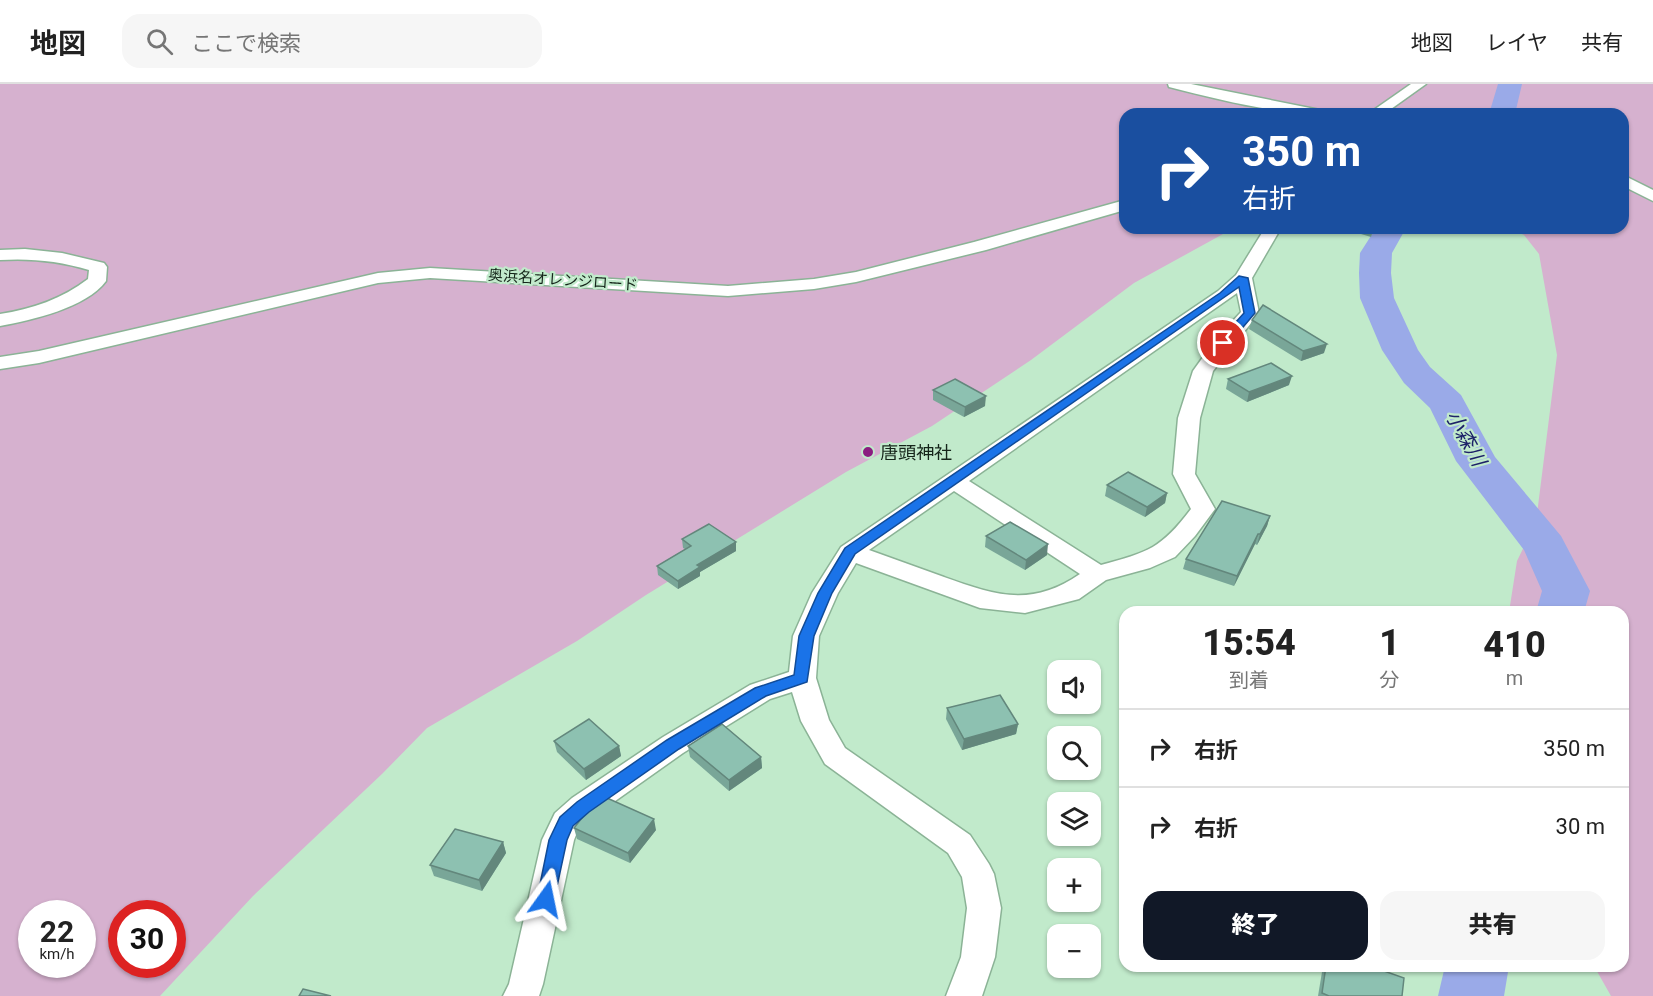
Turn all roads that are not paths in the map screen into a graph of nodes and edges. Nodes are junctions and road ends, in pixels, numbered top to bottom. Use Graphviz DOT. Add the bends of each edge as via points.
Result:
graph roads {
  1 [pos="1174,84"];
  2 [pos="1420,84"];
  3 [pos="1286,108"];
  4 [pos="1384,108"];
  5 [pos="1629,183"];
  6 [pos="1653,195"];
  7 [pos="1119,207"];
  8 [pos="1269,234"];
  9 [pos="0,255"];
  10 [pos="1243,278"];
  11 [pos="0,320"];
  12 [pos="0,363"];
  13 [pos="953,481"];
  14 [pos="850,552"];
  15 [pos="1097,574"];
  16 [pos="802,678"];
  17 [pos="521,996"];
  18 [pos="964,996"];
  1 -- 3 [label="street"];
  2 -- 4 [label="street"];
  5 -- 6 [label="street"];
  7 -- 12 [label="street, 奥浜名オレンジロード" via="856,278 814,284 728,291 430,273 378,278"];
  8 -- 10 [label="street"];
  9 -- 11 [label="street" via="32,254 98,267 97,281 87,290 48,308"];
  10 -- 13 [label="street" via="1224,295"];
  10 -- 15 [label="street" via="1250,313 1203,371 1189,418 1184,474 1203,508 1166,552"];
  13 -- 14 [label="street"];
  13 -- 15 [label="street"];
  14 -- 15 [label="street" via="989,602 1025,604 1050,599 1070,593"];
  14 -- 16 [label="street" via="825,593 806,636"];
  16 -- 17 [label="street" via="760,692 673,745 567,822 558,840"];
  16 -- 18 [label="street" via="815,721 835,756 959,844 978,874 984,908 982,928 978,957"];
}
